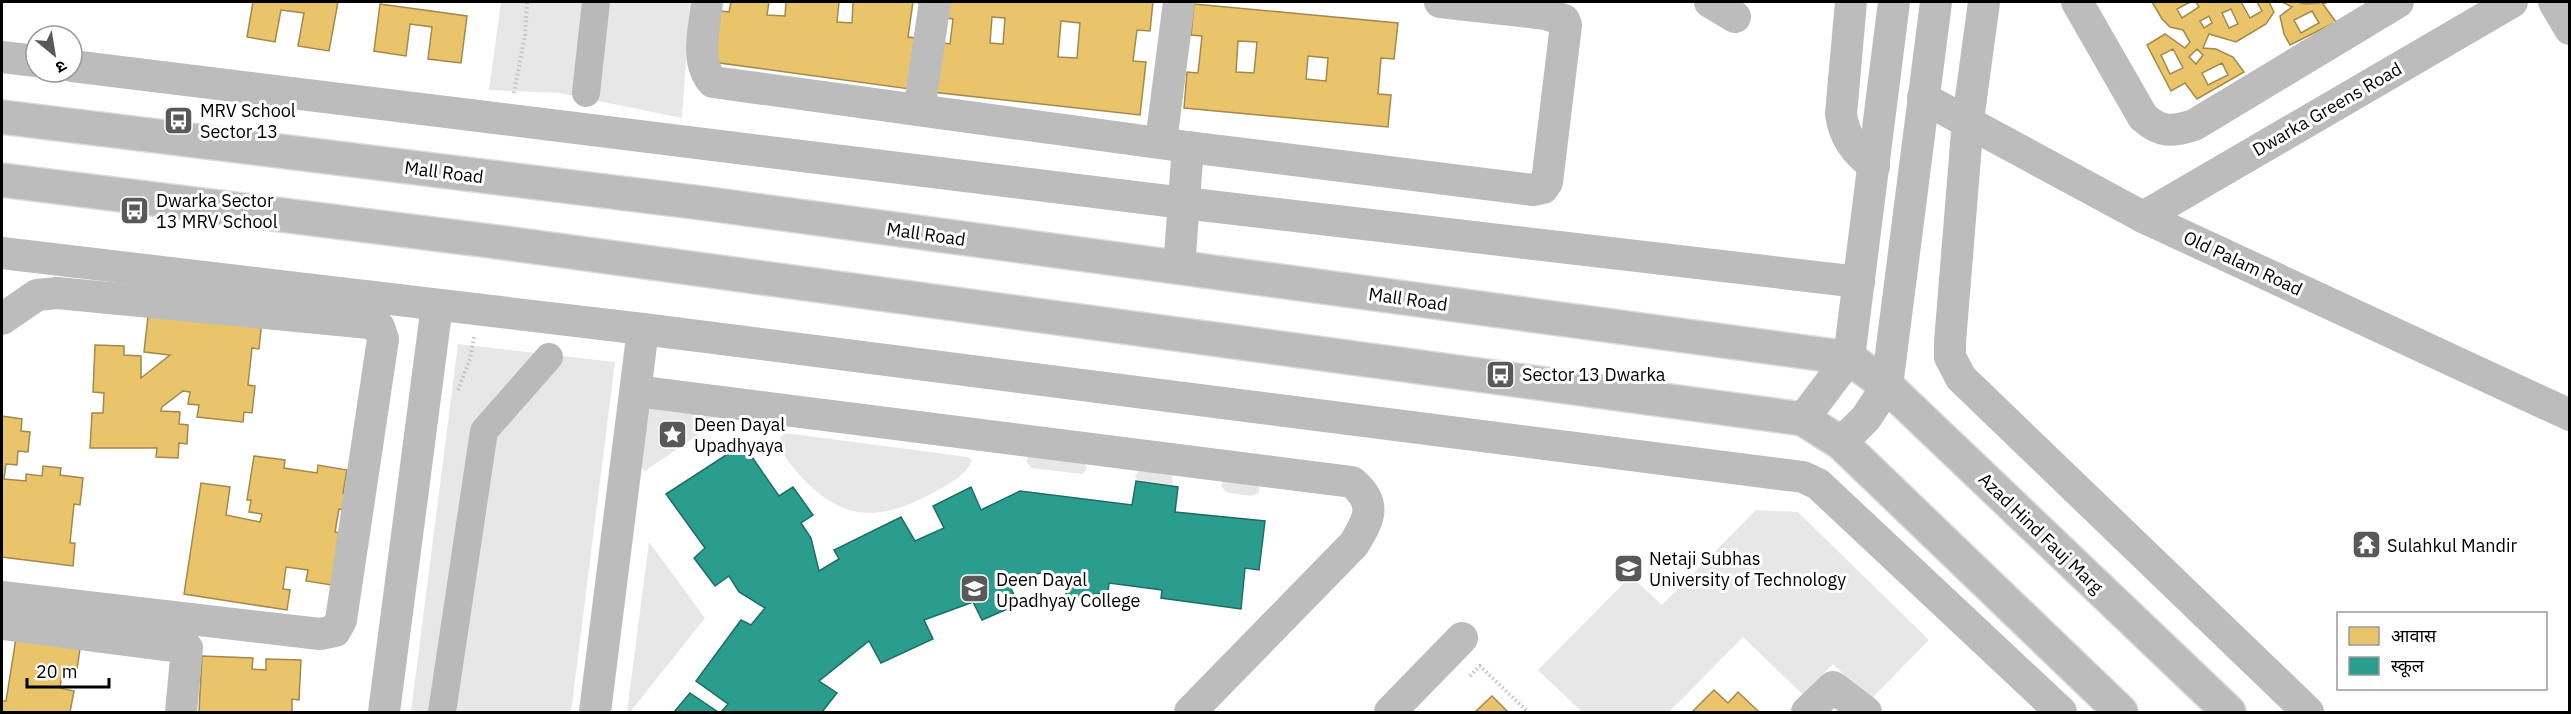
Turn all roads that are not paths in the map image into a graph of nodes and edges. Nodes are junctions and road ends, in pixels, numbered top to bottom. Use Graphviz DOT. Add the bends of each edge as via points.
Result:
graph roads {
  1 [pos="707,2"];
  2 [pos="934,2"];
  3 [pos="1179,2"];
  4 [pos="1440,2"];
  5 [pos="1851,2"];
  6 [pos="1894,2"];
  7 [pos="1936,2"];
  8 [pos="1984,2"];
  9 [pos="2077,2"];
  10 [pos="2398,2"];
  11 [pos="2511,2"];
  12 [pos="2554,2"];
  13 [pos="1569,11"];
  14 [pos="2570,29"];
  15 [pos="2,57"];
  16 [pos="24,60"];
  17 [pos="84,67"];
  18 [pos="1923,98"];
  19 [pos="919,110"];
  20 [pos="2,117"];
  21 [pos="1968,120"];
  22 [pos="1175,145"];
  23 [pos="1874,166"];
  24 [pos="2,180"];
  25 [pos="1184,203"];
  26 [pos="2143,217"];
  27 [pos="2,253"];
  28 [pos="1179,268"];
  29 [pos="1859,282"];
  30 [pos="437,305"];
  31 [pos="2,319"];
  32 [pos="643,329"];
  33 [pos="1849,358"];
  34 [pos="1887,386"];
  35 [pos="636,392"];
  36 [pos="2570,415"];
  37 [pos="1803,419"];
  38 [pos="1840,443"];
  39 [pos="2,597"];
  40 [pos="2,624"];
  41 [pos="1462,638"];
  42 [pos="181,712"];
  43 [pos="384,712"];
  44 [pos="595,712"];
  45 [pos="1190,712"];
  46 [pos="1390,712"];
  47 [pos="1807,712"];
  48 [pos="1866,712"];
  49 [pos="2061,712"];
  50 [pos="2121,712"];
  51 [pos="2229,712"];
  52 [pos="2308,712"];
  1 -- 19 [label="street" via="702,56 713,82"];
  2 -- 19 [label="street"];
  3 -- 22 [label="street"];
  4 -- 13 [label="street" via="1546,14"];
  5 -- 23 [label="street" via="1843,130 1850,143"];
  6 -- 23 [label="street"];
  7 -- 18 [label="street"];
  8 -- 21 [label="street"];
  9 -- 10 [label="street" via="2143,117 2157,129 2174,131 2194,125"];
  11 -- 26 [label="street, Dwarka Greens Road"];
  12 -- 14 [label="street"];
  13 -- 22 [label="street" via="1547,182 1543,188 1534,190"];
  15 -- 16 [label="street"];
  17 -- 25 [label="street"];
  18 -- 21 [label="street, Old Palam Road"];
  18 -- 34 [label="street"];
  19 -- 22 [label="street"];
  20 -- 28 [label="main road, Mall Road"];
  21 -- 26 [label="street, Old Palam Road"];
  21 -- 52 [label="street" via="1950,342 1954,369"];
  22 -- 25 [label="street"];
  23 -- 29 [label="street"];
  24 -- 37 [label="main road" via="490,241"];
  25 -- 28 [label="street"];
  25 -- 29 [label="street"];
  26 -- 36 [label="street, Old Palam Road"];
  27 -- 30 [label="street"];
  28 -- 33 [label="main road, Mall Road"];
  29 -- 33 [label="street"];
  30 -- 32 [label="street"];
  30 -- 43 [label="street"];
  31 -- 39 [label="street" via="37,295 57,293 369,323 379,327 383,339 335,632 320,634"];
  32 -- 35 [label="street"];
  32 -- 49 [label="street" via="1803,477 1818,484"];
  33 -- 34 [label="main road, Azad Hind Fauj Marg"];
  33 -- 37 [label="street"];
  34 -- 38 [label="street" via="1866,418"];
  34 -- 51 [label="main road, Azad Hind Fauj Marg"];
  35 -- 44 [label="street"];
  35 -- 45 [label="street" via="1352,482 1369,502 1364,527 1354,544"];
  37 -- 38 [label="main road"];
  38 -- 50 [label="main road"];
  40 -- 42 [label="street" via="187,648"];
  41 -- 46 [label="street"];
  47 -- 48 [label="street" via="1833,687"];
}
